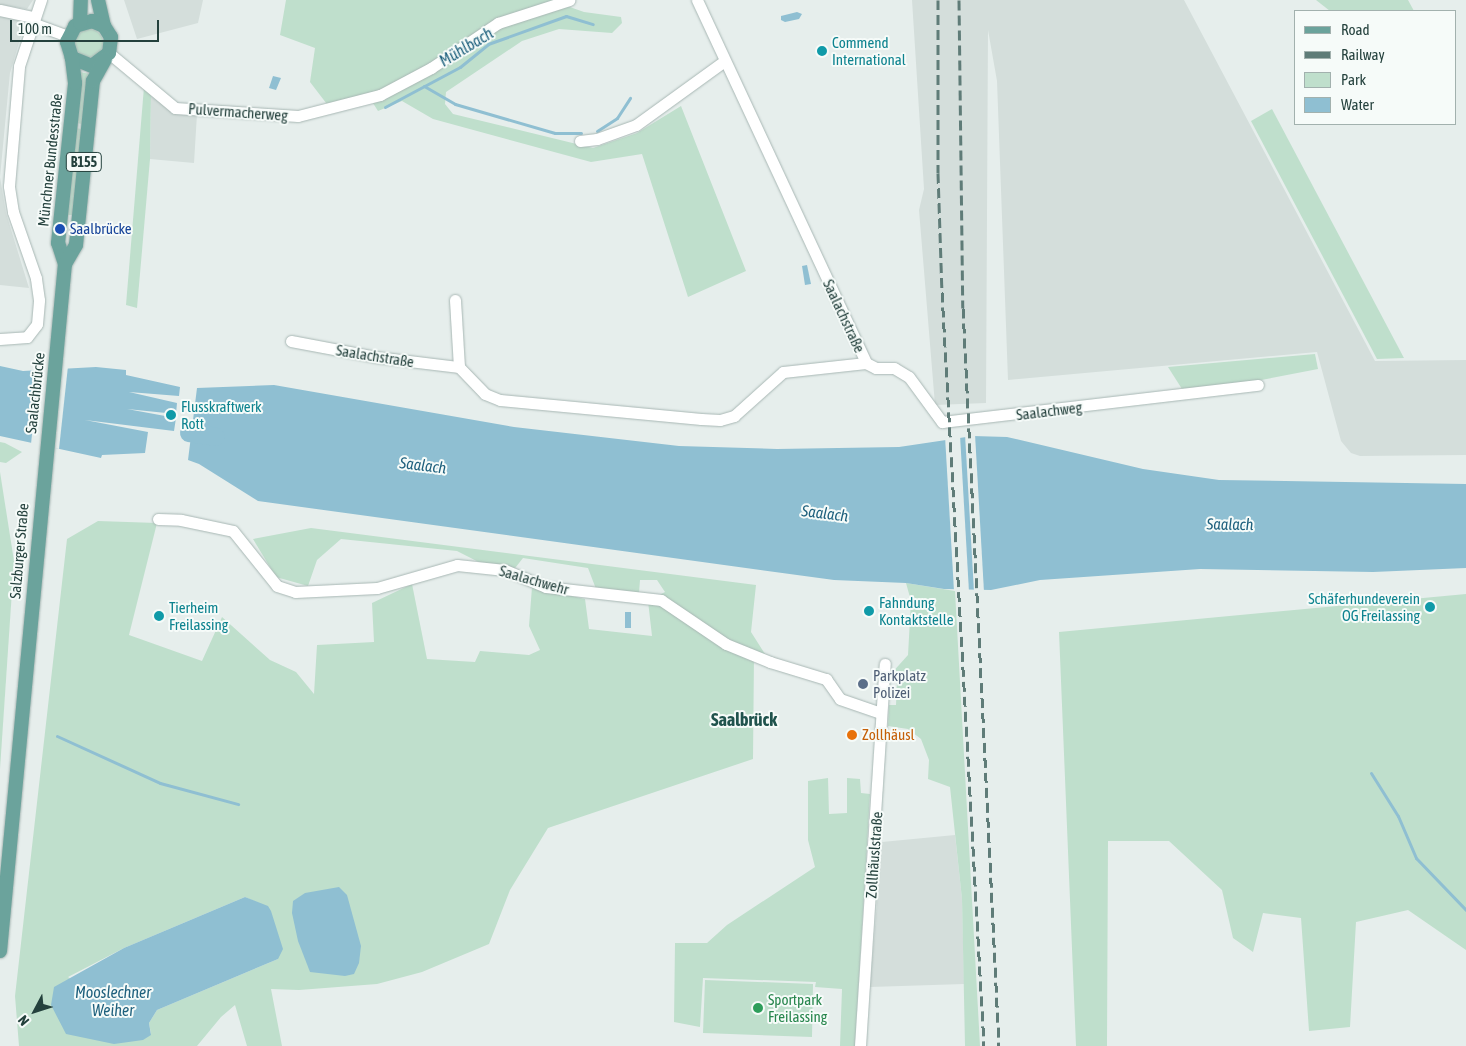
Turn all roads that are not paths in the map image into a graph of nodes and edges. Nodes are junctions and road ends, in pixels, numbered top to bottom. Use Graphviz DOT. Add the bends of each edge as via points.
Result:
graph roads {
  1 [pos="41,0"];
  2 [pos="81,0"];
  3 [pos="98,0"];
  4 [pos="569,0"];
  5 [pos="702,2"];
  6 [pos="0,10"];
  7 [pos="33,20"];
  8 [pos="80,23"];
  9 [pos="104,26"];
  10 [pos="68,36"];
  11 [pos="107,56"];
  12 [pos="72,58"];
  13 [pos="722,59"];
  14 [pos="580,140"];
  15 [pos="65,264"];
  16 [pos="455,300"];
  17 [pos="61,307"];
  18 [pos="0,339"];
  19 [pos="291,341"];
  20 [pos="866,363"];
  21 [pos="459,367"];
  22 [pos="1258,385"];
  23 [pos="42,483"];
  24 [pos="158,519"];
  25 [pos="884,664"];
  26 [pos="880,713"];
  27 [pos="0,951"];
  28 [pos="860,1046"];
  1 -- 7 [label="street"];
  2 -- 8 [label="main road"];
  3 -- 9 [label="main road"];
  4 -- 11 [label="street, Pulvermacherweg" via="498,23 430,68 380,95 298,116 175,108"];
  5 -- 13 [label="street, Saalachstraße"];
  6 -- 7 [label="street"];
  7 -- 10 [label="street"];
  7 -- 18 [label="street" via="19,66 9,186 13,212 36,278 39,300 37,324 27,337"];
  8 -- 9 [label="main road" via="92,21"];
  8 -- 10 [label="main road"];
  9 -- 11 [label="main road" via="111,37"];
  10 -- 12 [label="main road" via="67,48"];
  11 -- 12 [label="main road" via="92,66"];
  11 -- 15 [label="main road, Münchner Bundesstraße / B155" via="94,81 76,245"];
  12 -- 15 [label="main road, Münchner Bundesstraße / B155" via="75,83 58,244"];
  13 -- 14 [label="street" via="636,125 597,139"];
  13 -- 20 [label="street, Saalachstraße"];
  15 -- 17 [label="main road, Münchner Bundesstraße / B155"];
  16 -- 21 [label="street"];
  17 -- 23 [label="main road, Saalachbrücke / B155"];
  19 -- 21 [label="street, Saalachstraße" via="384,358"];
  20 -- 21 [label="street, Saalachstraße" via="783,372 746,408 720,420 500,400 484,394"];
  20 -- 22 [label="street, Saalachweg" via="876,368 894,368 909,377 942,422"];
  23 -- 27 [label="main road, Salzburger Straße"];
  24 -- 26 [label="street, Saalachwehr" via="181,520 233,531 277,586 294,592 377,588 457,565 505,570 546,587 661,600 726,644 826,679 840,699"];
  25 -- 26 [label="street, Zollhäuslstraße"];
  26 -- 28 [label="street, Zollhäuslstraße"];
}
